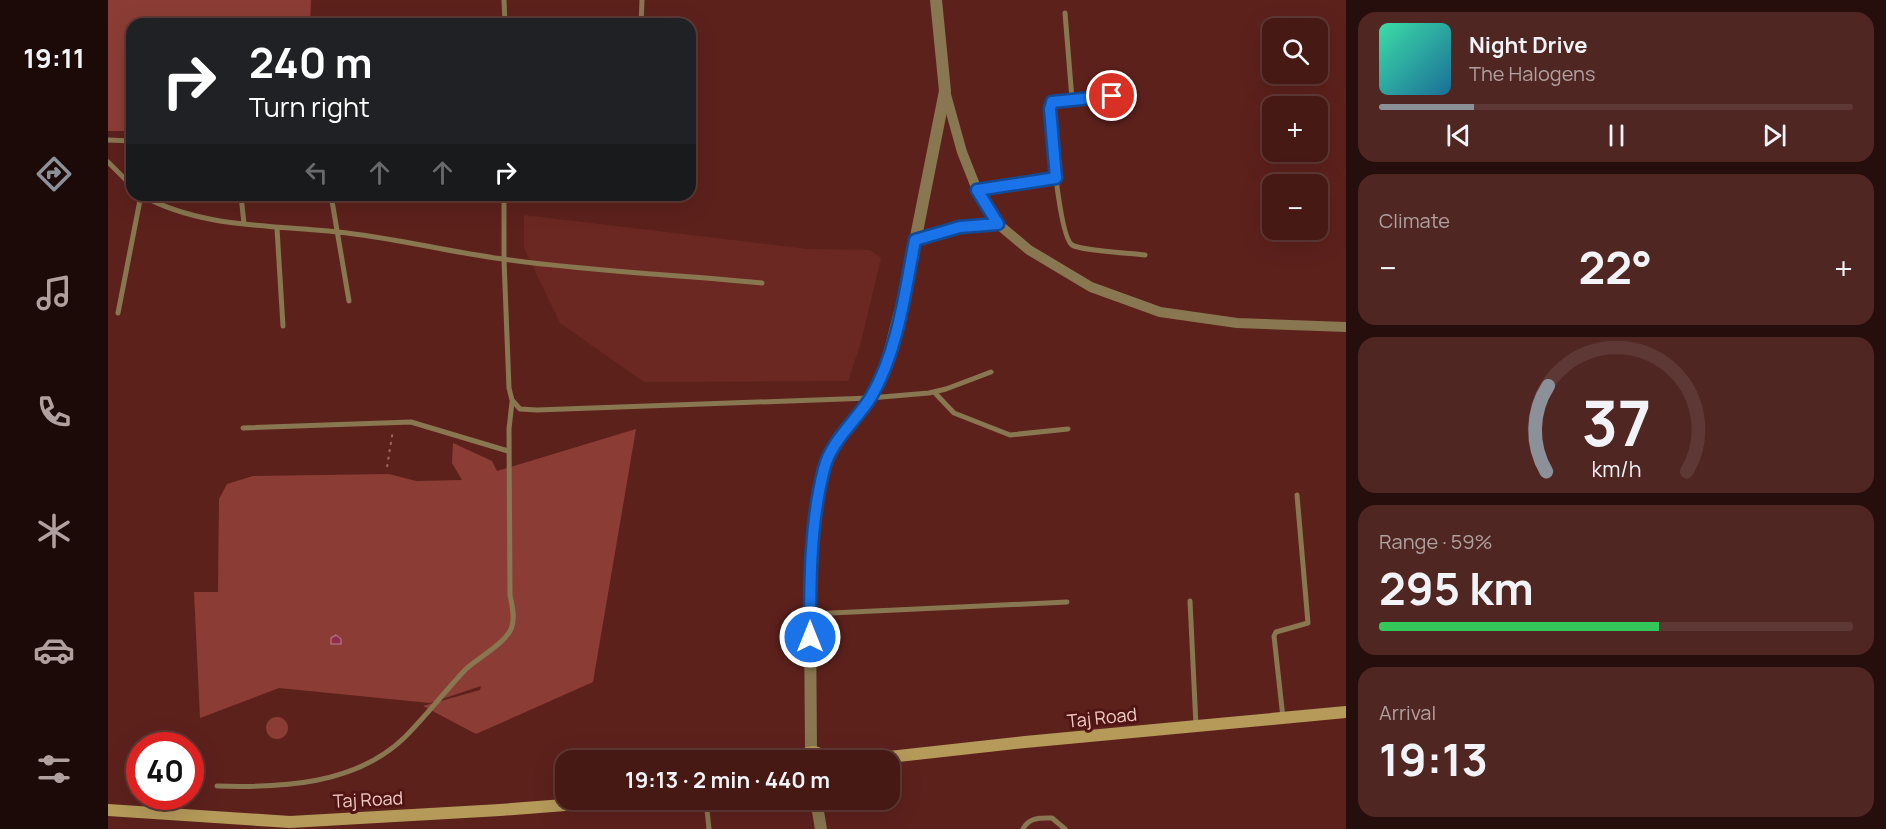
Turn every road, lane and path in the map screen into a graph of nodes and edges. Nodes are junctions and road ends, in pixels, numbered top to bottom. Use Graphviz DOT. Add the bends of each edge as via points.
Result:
graph roads {
  1 [pos="504,0"];
  2 [pos="642,0"];
  3 [pos="936,0"];
  4 [pos="1065,13"];
  5 [pos="505,18"];
  6 [pos="641,18"];
  7 [pos="945,91"];
  8 [pos="1112,96"];
  9 [pos="1072,99"];
  10 [pos="108,140"];
  11 [pos="126,141"];
  12 [pos="108,162"];
  13 [pos="1056,178"];
  14 [pos="126,180"];
  15 [pos="977,190"];
  16 [pos="140,201"];
  17 [pos="157,201"];
  18 [pos="242,201"];
  19 [pos="332,201"];
  20 [pos="504,201"];
  21 [pos="244,224"];
  22 [pos="998,224"];
  23 [pos="277,229"];
  24 [pos="337,231"];
  25 [pos="915,240"];
  26 [pos="1145,255"];
  27 [pos="504,260"];
  28 [pos="762,283"];
  29 [pos="349,301"];
  30 [pos="118,313"];
  31 [pos="283,326"];
  32 [pos="1346,327"];
  33 [pos="991,372"];
  34 [pos="934,392"];
  35 [pos="870,398"];
  36 [pos="512,400"];
  37 [pos="395,421"];
  38 [pos="243,428"];
  39 [pos="1068,429"];
  40 [pos="508,451"];
  41 [pos="387,467"];
  42 [pos="1297,495"];
  43 [pos="1190,601"];
  44 [pos="1067,602"];
  45 [pos="810,614"];
  46 [pos="1346,712"];
  47 [pos="1283,718"];
  48 [pos="1196,726"];
  49 [pos="811,750"];
  50 [pos="900,756"];
  51 [pos="217,786"];
  52 [pos="555,806"];
  53 [pos="108,810"];
  54 [pos="707,810"];
  55 [pos="818,810"];
  56 [pos="345,824"];
  57 [pos="709,829"];
  58 [pos="821,829"];
  59 [pos="1023,829"];
  60 [pos="1065,829"];
  1 -- 5 [label="lane"];
  2 -- 6 [label="lane"];
  3 -- 7 [label="street"];
  4 -- 9 [label="lane"];
  7 -- 15 [label="street"];
  7 -- 25 [label="street"];
  8 -- 9 [label="lane"];
  9 -- 13 [label="lane" via="1050,105"];
  10 -- 11 [label="lane"];
  12 -- 14 [label="lane"];
  13 -- 15 [label="lane"];
  13 -- 26 [label="lane" via="1068,242 1075,247"];
  15 -- 22 [label="street"];
  16 -- 30 [label="lane"];
  17 -- 21 [label="lane" via="189,213"];
  18 -- 21 [label="lane"];
  19 -- 24 [label="lane"];
  20 -- 27 [label="lane"];
  21 -- 23 [label="lane"];
  22 -- 25 [label="street" via="960,227"];
  22 -- 32 [label="street" via="1029,250 1091,287 1160,312 1237,323"];
  23 -- 24 [label="lane"];
  23 -- 31 [label="lane"];
  24 -- 27 [label="lane"];
  24 -- 29 [label="lane"];
  25 -- 35 [label="street" via="886,366"];
  27 -- 28 [label="lane"];
  27 -- 36 [label="lane"];
  33 -- 34 [label="lane"];
  34 -- 35 [label="lane"];
  34 -- 39 [label="lane" via="954,414 1010,435"];
  35 -- 36 [label="lane" via="537,410 520,409"];
  35 -- 45 [label="street" via="832,449 824,468 814,522"];
  36 -- 40 [label="lane"];
  37 -- 38 [label="lane"];
  37 -- 40 [label="lane" via="432,426"];
  37 -- 41 [label="path"];
  40 -- 51 [label="lane" via="513,616 508,635 466,669 404,738 364,764 330,777 285,786"];
  42 -- 47 [label="lane" via="1308,623 1276,632 1274,636"];
  43 -- 48 [label="lane"];
  44 -- 45 [label="lane"];
  45 -- 49 [label="street"];
  46 -- 47 [label="main road, Taj Road"];
  47 -- 48 [label="main road, Taj Road"];
  48 -- 50 [label="main road, Taj Road"];
  52 -- 56 [label="main road, Taj Road"];
  53 -- 56 [label="main road, Taj Road"];
  54 -- 57 [label="lane"];
  55 -- 58 [label="street"];
  59 -- 60 [label="lane" via="1034,819 1052,818"];
}
